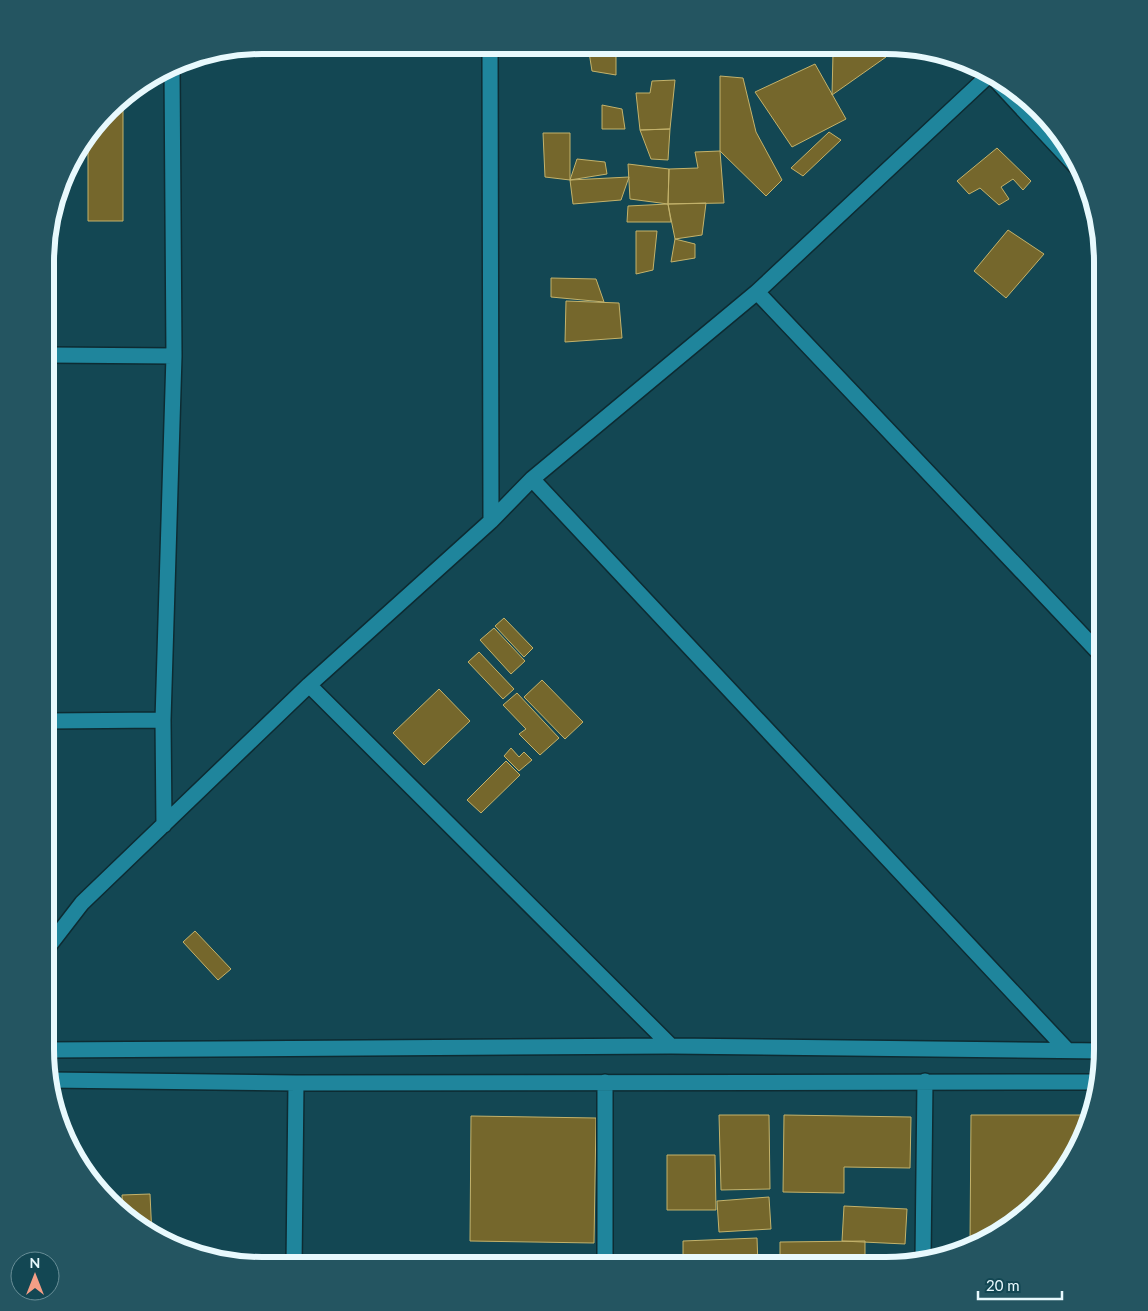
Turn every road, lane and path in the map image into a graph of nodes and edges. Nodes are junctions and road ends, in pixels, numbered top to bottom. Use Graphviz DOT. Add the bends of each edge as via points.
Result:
graph roads {
  1 [pos="490,54"];
  2 [pos="172,74"];
  3 [pos="985,79"];
  4 [pos="1006,92"];
  5 [pos="1063,153"];
  6 [pos="757,292"];
  7 [pos="54,355"];
  8 [pos="174,356"];
  9 [pos="532,479"];
  10 [pos="491,521"];
  11 [pos="1094,648"];
  12 [pos="309,686"];
  13 [pos="163,720"];
  14 [pos="54,721"];
  15 [pos="164,825"];
  16 [pos="54,940"];
  17 [pos="671,1046"];
  18 [pos="54,1050"];
  19 [pos="1067,1050"];
  20 [pos="1094,1050"];
  21 [pos="57,1080"];
  22 [pos="925,1081"];
  23 [pos="605,1082"];
  24 [pos="1091,1082"];
  25 [pos="296,1083"];
  26 [pos="923,1254"];
  27 [pos="294,1257"];
  28 [pos="605,1257"];
  1 -- 10 [label="street"];
  2 -- 8 [label="street"];
  3 -- 6 [label="street"];
  4 -- 5 [label="street"];
  6 -- 9 [label="street"];
  6 -- 11 [label="street"];
  7 -- 8 [label="street"];
  8 -- 13 [label="street"];
  9 -- 10 [label="street"];
  9 -- 19 [label="street"];
  10 -- 12 [label="street"];
  12 -- 15 [label="street"];
  12 -- 17 [label="street"];
  13 -- 14 [label="street"];
  13 -- 15 [label="street"];
  15 -- 16 [label="street" via="82,902"];
  17 -- 18 [label="street"];
  17 -- 19 [label="street"];
  19 -- 20 [label="street"];
  21 -- 25 [label="street"];
  22 -- 23 [label="street"];
  22 -- 24 [label="street"];
  22 -- 26 [label="street"];
  23 -- 25 [label="street"];
  23 -- 28 [label="street"];
  25 -- 27 [label="street"];
}
